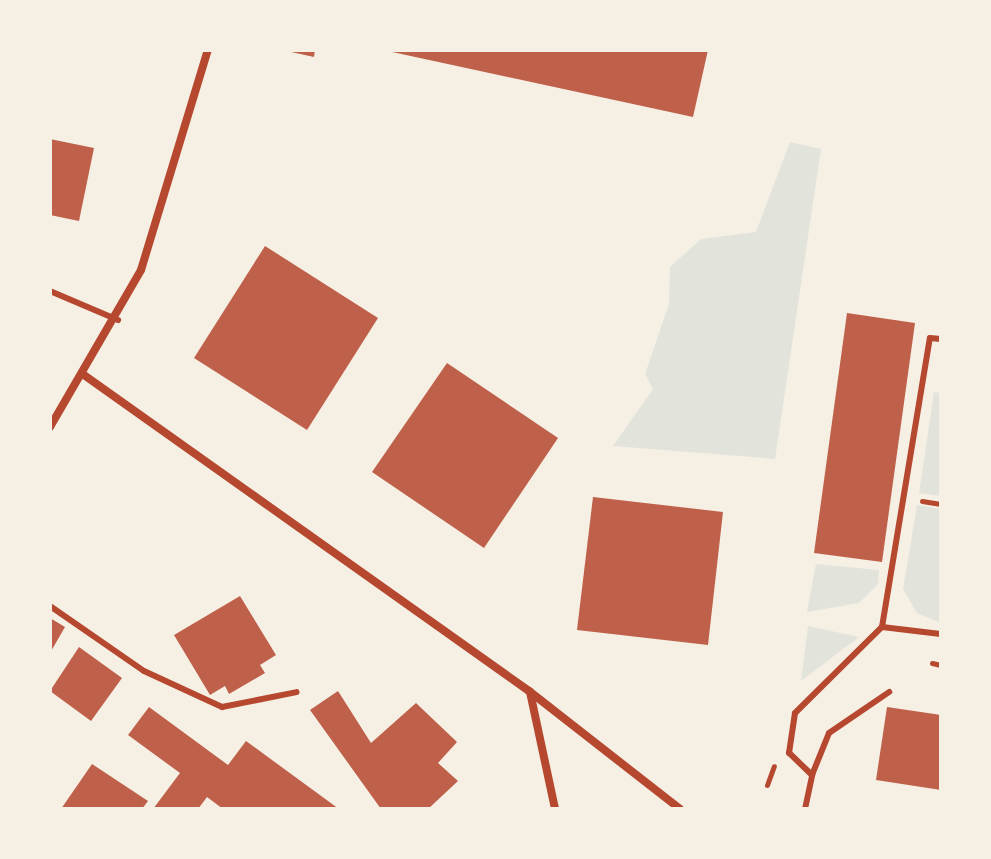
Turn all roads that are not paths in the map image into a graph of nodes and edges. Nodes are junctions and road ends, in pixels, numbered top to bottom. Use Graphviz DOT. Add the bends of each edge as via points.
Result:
graph roads {
  1 [pos="208,50"];
  2 [pos="50,291"];
  3 [pos="118,320"];
  4 [pos="941,339"];
  5 [pos="84,375"];
  6 [pos="50,427"];
  7 [pos="50,606"];
  8 [pos="882,627"];
  9 [pos="941,634"];
  10 [pos="529,691"];
  11 [pos="297,692"];
  12 [pos="889,692"];
  13 [pos="812,775"];
  14 [pos="555,809"];
  15 [pos="680,809"];
  16 [pos="805,809"];
  1 -- 3 [label="street" via="161,218"];
  2 -- 3 [label="lane"];
  3 -- 5 [label="street"];
  4 -- 8 [label="lane" via="930,338"];
  5 -- 6 [label="street"];
  5 -- 10 [label="street"];
  7 -- 11 [label="lane" via="144,671 222,707"];
  8 -- 9 [label="lane"];
  8 -- 13 [label="lane" via="795,713 789,753"];
  10 -- 14 [label="street"];
  10 -- 15 [label="street"];
  12 -- 13 [label="lane" via="829,733"];
  13 -- 16 [label="lane"];
}
